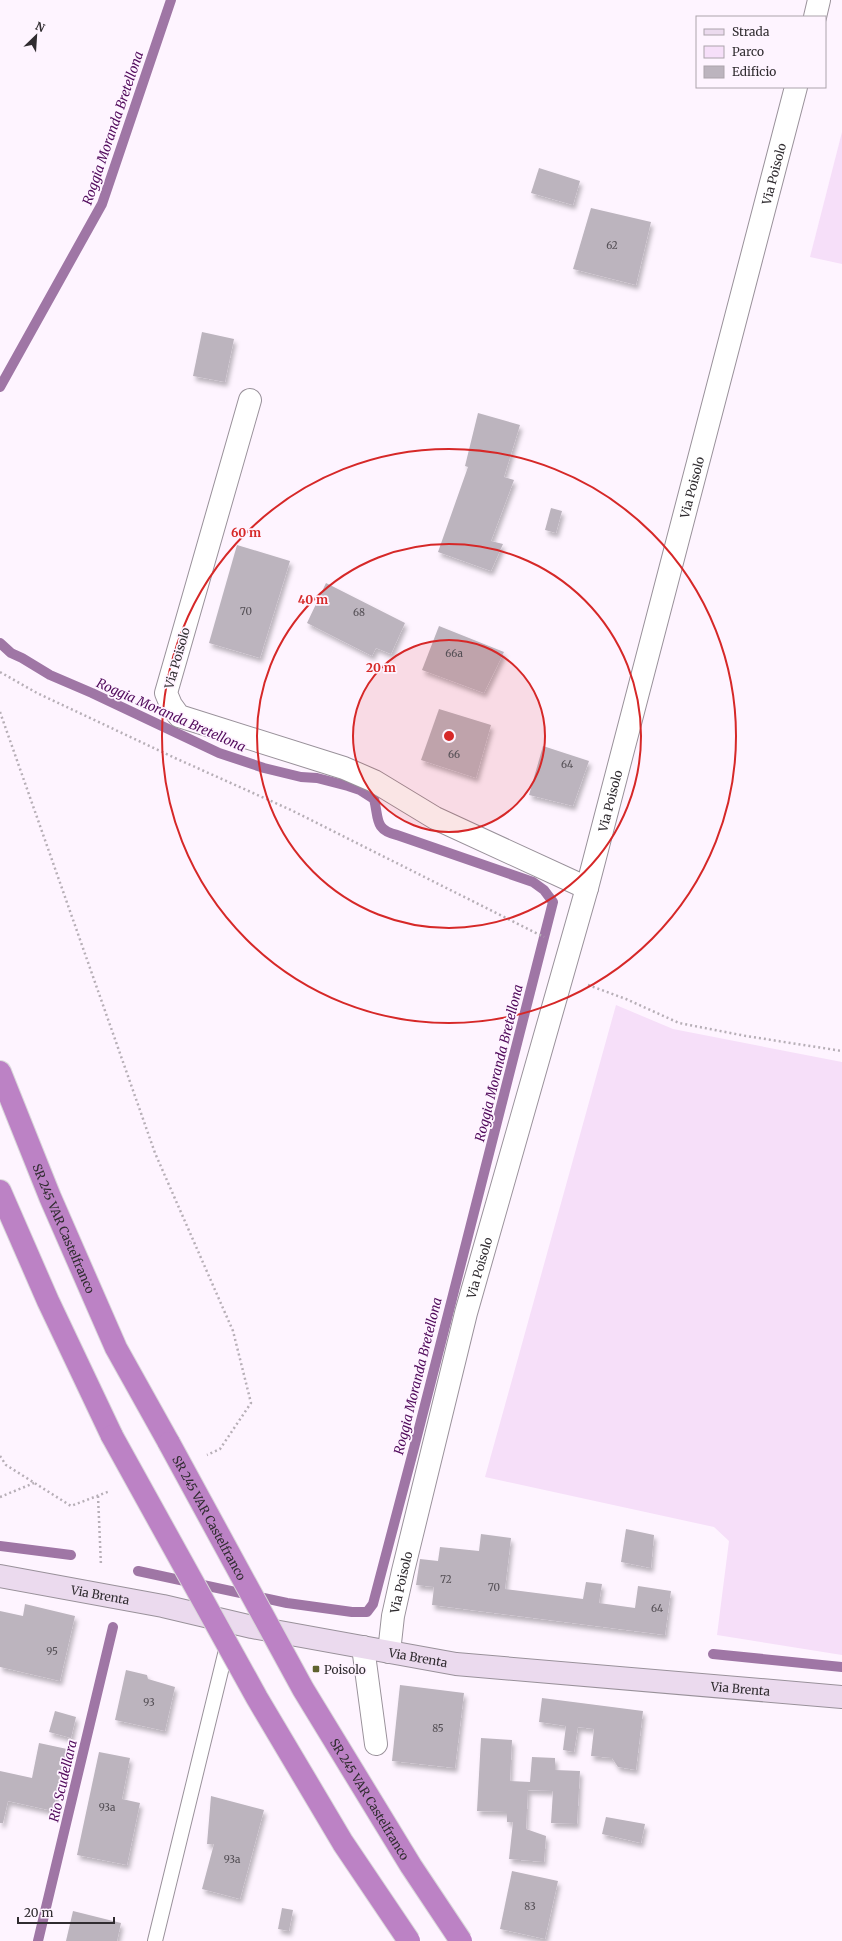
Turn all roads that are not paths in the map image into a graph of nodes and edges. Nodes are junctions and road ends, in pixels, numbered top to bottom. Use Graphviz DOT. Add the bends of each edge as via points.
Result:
graph roads {
  1 [pos="819,0"];
  2 [pos="815,16"];
  3 [pos="796,88"];
  4 [pos="250,400"];
  5 [pos="587,888"];
  6 [pos="0,1072"];
  7 [pos="0,1191"];
  8 [pos="0,1576"];
  9 [pos="232,1623"];
  10 [pos="363,1647"];
  11 [pos="389,1652"];
  12 [pos="842,1697"];
  13 [pos="376,1744"];
  14 [pos="155,1941"];
  15 [pos="409,1941"];
  16 [pos="461,1941"];
  1 -- 2 [label="street"];
  3 -- 5 [label="street, Via Poisolo"];
  4 -- 5 [label="street, Via Poisolo" via="166,693 171,705 179,716 344,768 374,782 435,818"];
  5 -- 11 [label="street, Via Poisolo" via="466,1313 403,1570 393,1616"];
  6 -- 16 [label="highway, SR 245 VAR Castelfranco, bridge" via="50,1197 116,1348 303,1689 410,1866"];
  7 -- 15 [label="highway, bridge" via="48,1301 112,1436 261,1705 343,1844"];
  8 -- 9 [label="street, Via Brenta" via="163,1606"];
  9 -- 10 [label="street, Via Brenta"];
  9 -- 14 [label="lane"];
  10 -- 11 [label="street, Via Brenta"];
  10 -- 13 [label="street"];
  11 -- 12 [label="street, Via Brenta" via="456,1664"];
}
